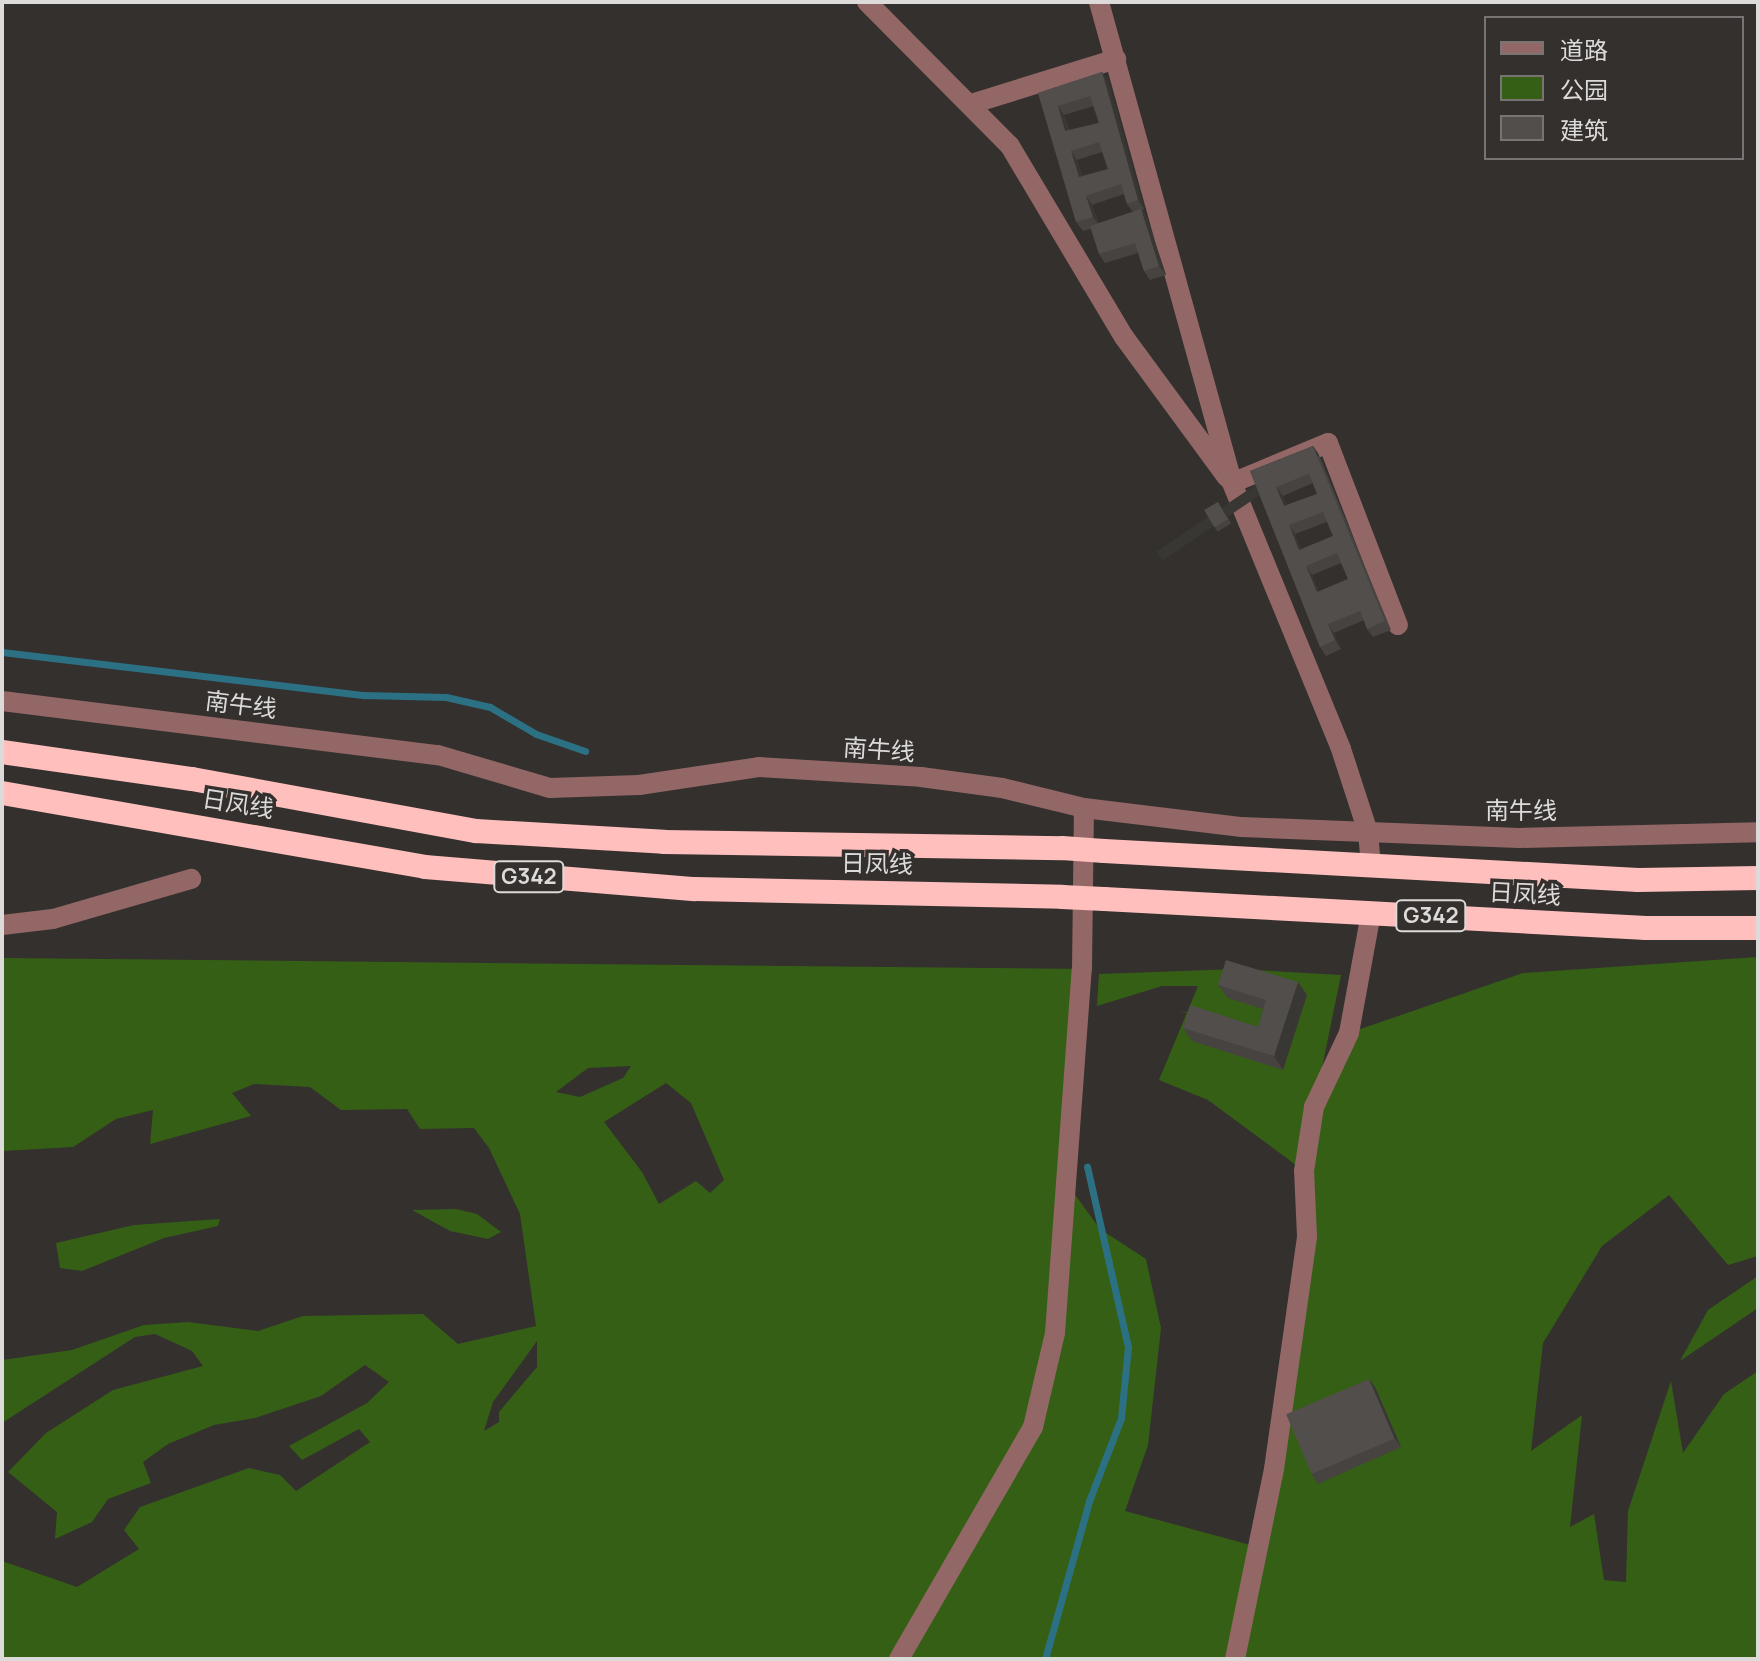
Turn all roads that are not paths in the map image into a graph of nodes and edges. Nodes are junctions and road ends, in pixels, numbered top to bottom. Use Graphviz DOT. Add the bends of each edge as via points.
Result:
graph roads {
  1 [pos="867,2"];
  2 [pos="1099,2"];
  3 [pos="1116,59"];
  4 [pos="971,104"];
  5 [pos="1232,483"];
  6 [pos="1398,625"];
  7 [pos="2,701"];
  8 [pos="2,752"];
  9 [pos="2,793"];
  10 [pos="1084,808"];
  11 [pos="1368,832"];
  12 [pos="1758,832"];
  13 [pos="1371,867"];
  14 [pos="1758,878"];
  15 [pos="191,879"];
  16 [pos="1371,913"];
  17 [pos="2,925"];
  18 [pos="1758,928"];
  19 [pos="899,1659"];
  20 [pos="1235,1659"];
  1 -- 4 [label="street"];
  2 -- 3 [label="street"];
  3 -- 4 [label="street"];
  3 -- 5 [label="street"];
  4 -- 5 [label="street" via="1010,146 1124,337"];
  5 -- 6 [label="street" via="1328,443"];
  5 -- 11 [label="street" via="1341,749"];
  7 -- 10 [label="street, 南牛线" via="438,755 550,788 639,785 759,767 921,777 1002,788"];
  8 -- 13 [label="highway, 日凤线 / G342, bridge" via="192,779 476,831 664,842 1062,848"];
  9 -- 16 [label="highway, 日凤线 / G342, bridge" via="441,868 695,889 1062,897"];
  10 -- 11 [label="street, 南牛线" via="1242,827"];
  10 -- 19 [label="street" via="1082,969 1055,1333 1033,1427"];
  11 -- 12 [label="street, 南牛线" via="1519,838"];
  11 -- 13 [label="street"];
  13 -- 14 [label="highway, 日凤线 / G342" via="1638,880"];
  15 -- 17 [label="street" via="53,919"];
  16 -- 18 [label="highway, 日凤线 / G342"];
  16 -- 20 [label="street" via="1349,1033 1314,1107 1304,1171 1307,1236 1274,1469"];
}
